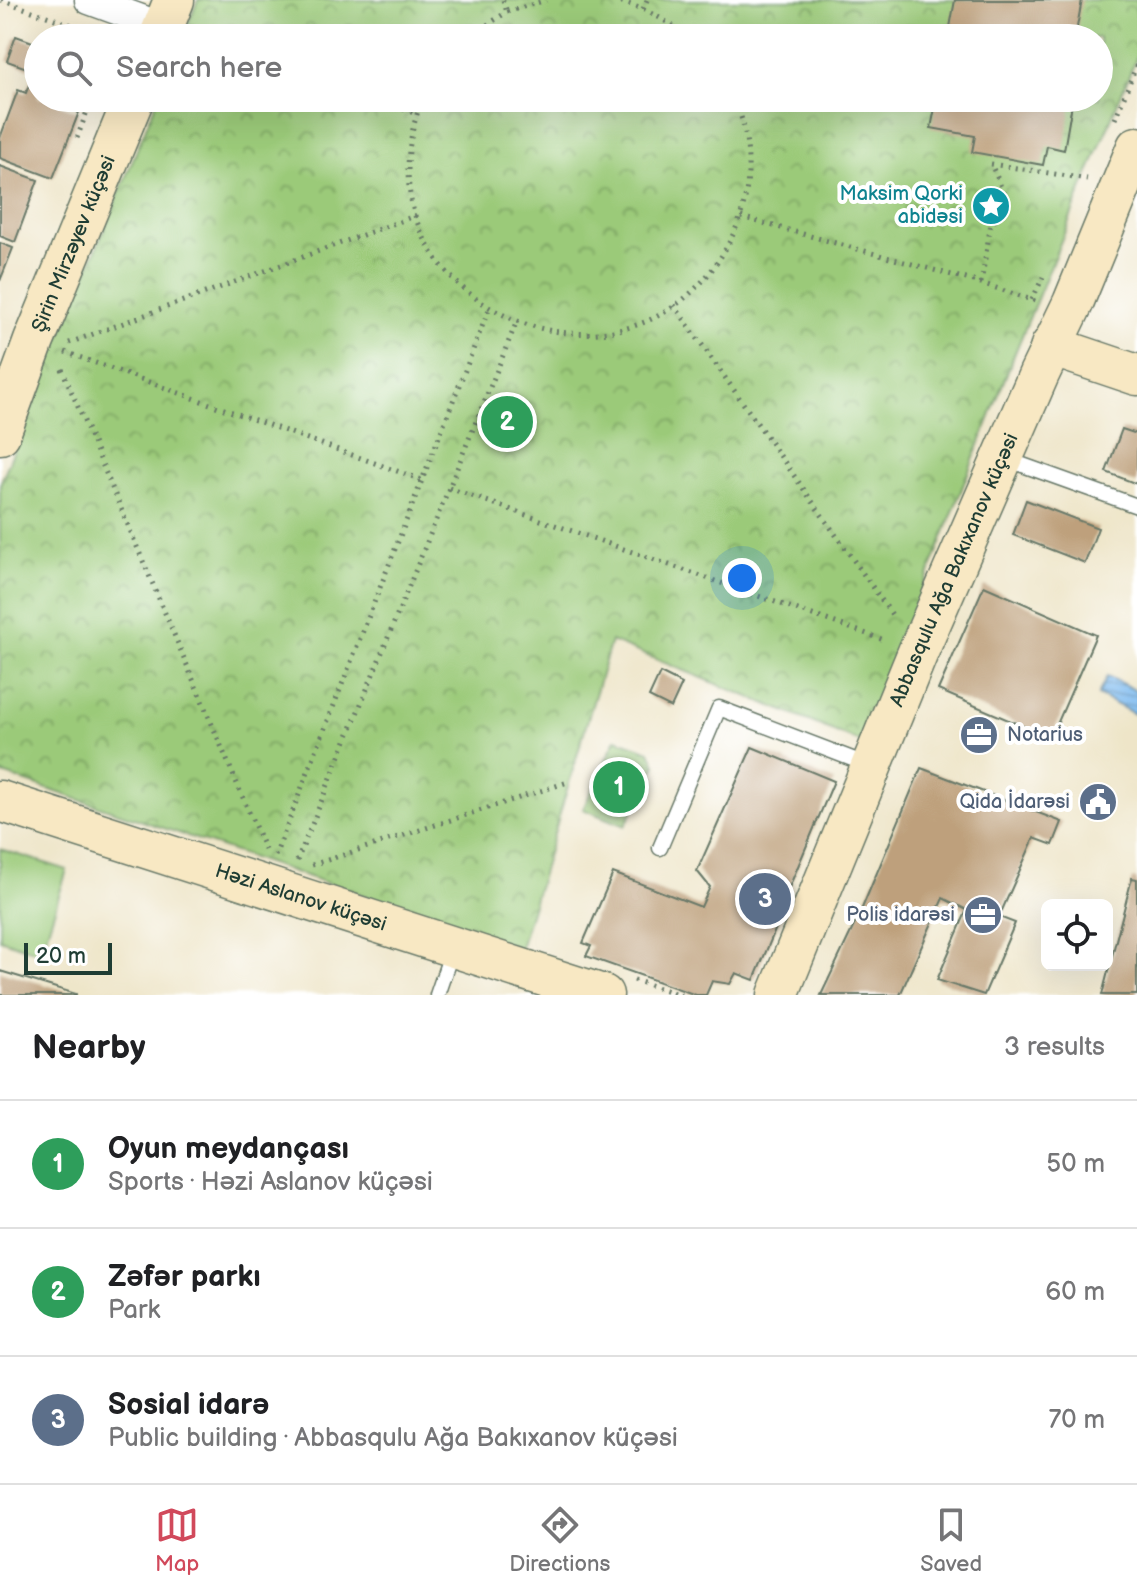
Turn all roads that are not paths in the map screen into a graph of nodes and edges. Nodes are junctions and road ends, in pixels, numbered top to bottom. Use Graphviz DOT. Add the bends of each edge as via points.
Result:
graph roads {
  1 [pos="89,0"];
  2 [pos="165,22"];
  3 [pos="128,112"];
  4 [pos="1137,147"];
  5 [pos="1060,330"];
  6 [pos="1137,375"];
  7 [pos="0,434"];
  8 [pos="1002,457"];
  9 [pos="1137,506"];
  10 [pos="872,767"];
  11 [pos="0,801"];
  12 [pos="660,848"];
  13 [pos="453,948"];
  14 [pos="437,995"];
  15 [pos="603,995"];
  16 [pos="778,995"];
  1 -- 2 [label="street"];
  3 -- 7 [label="street, Şirin Mirzəyev küçəsi"];
  4 -- 5 [label="street, Abbasqulu Ağa Bakıxanov küçəsi"];
  5 -- 6 [label="street"];
  5 -- 8 [label="street, Abbasqulu Ağa Bakıxanov küçəsi"];
  8 -- 9 [label="lane"];
  8 -- 10 [label="street, Abbasqulu Ağa Bakıxanov küçəsi"];
  10 -- 12 [label="lane" via="719,708"];
  10 -- 16 [label="street, Abbasqulu Ağa Bakıxanov küçəsi"];
  11 -- 13 [label="street, Həzi Aslanov küçəsi"];
  13 -- 14 [label="lane"];
  13 -- 15 [label="street, Həzi Aslanov küçəsi" via="542,984"];
}
